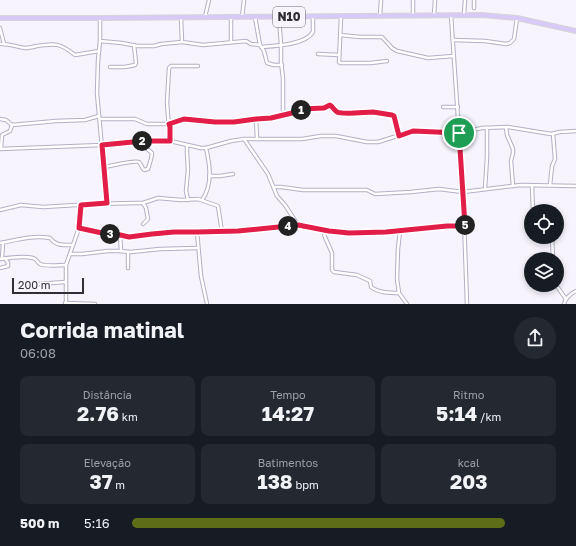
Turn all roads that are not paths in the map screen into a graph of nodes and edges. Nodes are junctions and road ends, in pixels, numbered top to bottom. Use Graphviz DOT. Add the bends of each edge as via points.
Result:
graph roads {
  1 [pos="209,0"];
  2 [pos="244,0"];
  3 [pos="381,0"];
  4 [pos="413,0"];
  5 [pos="435,0"];
  6 [pos="465,0"];
  7 [pos="474,0"];
  8 [pos="474,8"];
  9 [pos="451,15"];
  10 [pos="279,16"];
  11 [pos="313,16"];
  12 [pos="341,16"];
  13 [pos="380,16"];
  14 [pos="413,16"];
  15 [pos="434,16"];
  16 [pos="464,16"];
  17 [pos="181,17"];
  18 [pos="205,17"];
  19 [pos="231,17"];
  20 [pos="242,17"];
  21 [pos="255,17"];
  22 [pos="0,18"];
  23 [pos="100,18"];
  24 [pos="516,18"];
  25 [pos="0,28"];
  26 [pos="576,31"];
  27 [pos="340,35"];
  28 [pos="453,40"];
  29 [pos="100,41"];
  30 [pos="182,42"];
  31 [pos="230,42"];
  32 [pos="0,44"];
  33 [pos="4,44"];
  34 [pos="281,45"];
  35 [pos="134,46"];
  36 [pos="260,46"];
  37 [pos="99,51"];
  38 [pos="318,54"];
  39 [pos="339,55"];
  40 [pos="454,56"];
  41 [pos="387,61"];
  42 [pos="282,65"];
  43 [pos="198,66"];
  44 [pos="110,67"];
  45 [pos="443,107"];
  46 [pos="458,107"];
  47 [pos="283,115"];
  48 [pos="100,118"];
  49 [pos="0,119"];
  50 [pos="256,119"];
  51 [pos="169,124"];
  52 [pos="12,125"];
  53 [pos="506,127"];
  54 [pos="487,128"];
  55 [pos="576,131"];
  56 [pos="459,133"];
  57 [pos="553,134"];
  58 [pos="399,136"];
  59 [pos="244,139"];
  60 [pos="257,139"];
  61 [pos="138,141"];
  62 [pos="170,141"];
  63 [pos="102,145"];
  64 [pos="187,145"];
  65 [pos="0,148"];
  66 [pos="206,148"];
  67 [pos="104,167"];
  68 [pos="233,174"];
  69 [pos="209,176"];
  70 [pos="550,185"];
  71 [pos="513,186"];
  72 [pos="532,186"];
  73 [pos="576,186"];
  74 [pos="274,187"];
  75 [pos="485,189"];
  76 [pos="463,192"];
  77 [pos="188,200"];
  78 [pos="202,200"];
  79 [pos="107,203"];
  80 [pos="143,203"];
  81 [pos="533,204"];
  82 [pos="81,205"];
  83 [pos="0,210"];
  84 [pos="143,224"];
  85 [pos="298,225"];
  86 [pos="465,226"];
  87 [pos="79,228"];
  88 [pos="323,229"];
  89 [pos="400,231"];
  90 [pos="197,232"];
  91 [pos="222,232"];
  92 [pos="120,235"];
  93 [pos="1,243"];
  94 [pos="73,245"];
  95 [pos="198,248"];
  96 [pos="121,251"];
  97 [pos="128,252"];
  98 [pos="70,254"];
  99 [pos="2,258"];
  100 [pos="66,265"];
  101 [pos="0,268"];
  102 [pos="128,268"];
  103 [pos="65,282"];
  104 [pos="38,284"];
  105 [pos="576,291"];
  106 [pos="561,292"];
  107 [pos="399,293"];
  108 [pos="566,299"];
  109 [pos="66,304"];
  110 [pos="95,304"];
  111 [pos="207,304"];
  112 [pos="406,304"];
  113 [pos="467,304"];
  114 [pos="564,304"];
  1 -- 18 [label="street"];
  2 -- 20 [label="street"];
  3 -- 13 [label="street"];
  4 -- 14 [label="street"];
  5 -- 15 [label="street"];
  6 -- 16 [label="street"];
  7 -- 8 [label="street"];
  9 -- 15 [label="main road, N10"];
  9 -- 16 [label="main road, N10"];
  9 -- 28 [label="street"];
  10 -- 11 [label="main road, N10"];
  10 -- 21 [label="main road, N10"];
  10 -- 34 [label="street"];
  11 -- 12 [label="main road, N10"];
  11 -- 34 [label="street" via="312,34 299,42"];
  12 -- 13 [label="main road, N10"];
  12 -- 27 [label="street"];
  13 -- 14 [label="main road, N10"];
  14 -- 15 [label="main road, N10"];
  16 -- 24 [label="main road, N10"];
  17 -- 18 [label="main road, N10"];
  17 -- 23 [label="main road, N10"];
  17 -- 30 [label="street"];
  18 -- 19 [label="main road, N10"];
  19 -- 20 [label="main road, N10"];
  19 -- 31 [label="street"];
  20 -- 21 [label="main road, N10"];
  21 -- 36 [label="street"];
  22 -- 23 [label="main road, N10"];
  23 -- 29 [label="street"];
  24 -- 26 [label="main road, N10"];
  24 -- 28 [label="street" via="514,37 510,43"];
  25 -- 33 [label="street"];
  27 -- 39 [label="street"];
  27 -- 40 [label="street" via="382,37 395,50 428,58"];
  28 -- 40 [label="street"];
  29 -- 35 [label="street"];
  29 -- 37 [label="street"];
  30 -- 31 [label="street" via="203,45"];
  30 -- 35 [label="street"];
  31 -- 36 [label="street" via="246,41"];
  32 -- 33 [label="street"];
  33 -- 37 [label="street" via="27,48 55,44 64,46 75,55"];
  34 -- 36 [label="street"];
  34 -- 42 [label="street"];
  35 -- 44 [label="street" via="136,64"];
  36 -- 42 [label="street" via="267,62"];
  37 -- 48 [label="street" via="97,93"];
  38 -- 39 [label="street"];
  39 -- 41 [label="street" via="340,63"];
  40 -- 46 [label="street"];
  42 -- 47 [label="street"];
  43 -- 51 [label="street" via="170,67 167,91"];
  45 -- 46 [label="street"];
  46 -- 56 [label="street"];
  47 -- 50 [label="street"];
  47 -- 58 [label="street" via="330,105 338,112 375,112 392,115"];
  48 -- 51 [label="street" via="133,118 147,124"];
  48 -- 52 [label="street"];
  48 -- 63 [label="street"];
  49 -- 52 [label="street"];
  50 -- 51 [label="street" via="215,122 184,119"];
  50 -- 60 [label="street"];
  51 -- 62 [label="street"];
  52 -- 65 [label="street" via="10,131 3,134"];
  53 -- 54 [label="street"];
  53 -- 57 [label="street"];
  53 -- 71 [label="street" via="513,149"];
  54 -- 56 [label="street"];
  54 -- 75 [label="street"];
  55 -- 57 [label="street"];
  56 -- 58 [label="street" via="413,131"];
  56 -- 76 [label="street"];
  57 -- 70 [label="street" via="555,159"];
  58 -- 60 [label="street" via="378,142 336,136"];
  59 -- 60 [label="street"];
  59 -- 66 [label="street" via="231,140"];
  59 -- 74 [label="street"];
  61 -- 62 [label="street"];
  61 -- 63 [label="street"];
  61 -- 67 [label="street" via="152,152 148,169 144,170 137,161"];
  62 -- 64 [label="street"];
  63 -- 65 [label="street"];
  63 -- 67 [label="street"];
  64 -- 66 [label="street"];
  64 -- 77 [label="street"];
  66 -- 69 [label="street"];
  67 -- 79 [label="street"];
  68 -- 69 [label="street"];
  69 -- 78 [label="street" via="209,184"];
  70 -- 72 [label="street"];
  70 -- 73 [label="street"];
  71 -- 72 [label="street"];
  71 -- 75 [label="street"];
  72 -- 81 [label="street"];
  74 -- 76 [label="street" via="303,190 367,190 375,194 439,189"];
  74 -- 85 [label="street" via="277,196"];
  75 -- 76 [label="street"];
  76 -- 86 [label="street"];
  77 -- 78 [label="street"];
  77 -- 80 [label="street" via="156,198"];
  78 -- 91 [label="street" via="218,206"];
  79 -- 80 [label="street"];
  79 -- 82 [label="street"];
  80 -- 84 [label="street" via="148,219"];
  82 -- 83 [label="street" via="43,208 21,205"];
  82 -- 87 [label="street"];
  85 -- 88 [label="street"];
  85 -- 91 [label="street"];
  86 -- 89 [label="street"];
  86 -- 113 [label="street"];
  87 -- 92 [label="street"];
  87 -- 94 [label="street"];
  88 -- 89 [label="street" via="349,233"];
  88 -- 107 [label="street" via="332,253 334,272 370,280 374,289"];
  89 -- 107 [label="street" via="397,279"];
  90 -- 91 [label="street"];
  90 -- 92 [label="street" via="129,237"];
  90 -- 95 [label="street"];
  92 -- 96 [label="street"];
  93 -- 94 [label="street" via="35,237 50,238 56,244"];
  93 -- 99 [label="street"];
  94 -- 98 [label="street"];
  95 -- 97 [label="street"];
  95 -- 111 [label="street"];
  96 -- 97 [label="street"];
  96 -- 98 [label="street"];
  97 -- 102 [label="street"];
  98 -- 100 [label="street"];
  99 -- 100 [label="street" via="26,258 34,259 40,264"];
  99 -- 101 [label="street" via="8,266"];
  100 -- 103 [label="street"];
  103 -- 104 [label="street"];
  103 -- 109 [label="street"];
  105 -- 108 [label="street"];
  106 -- 108 [label="street"];
  107 -- 112 [label="street"];
  108 -- 114 [label="street"];
  109 -- 110 [label="street"];
}
